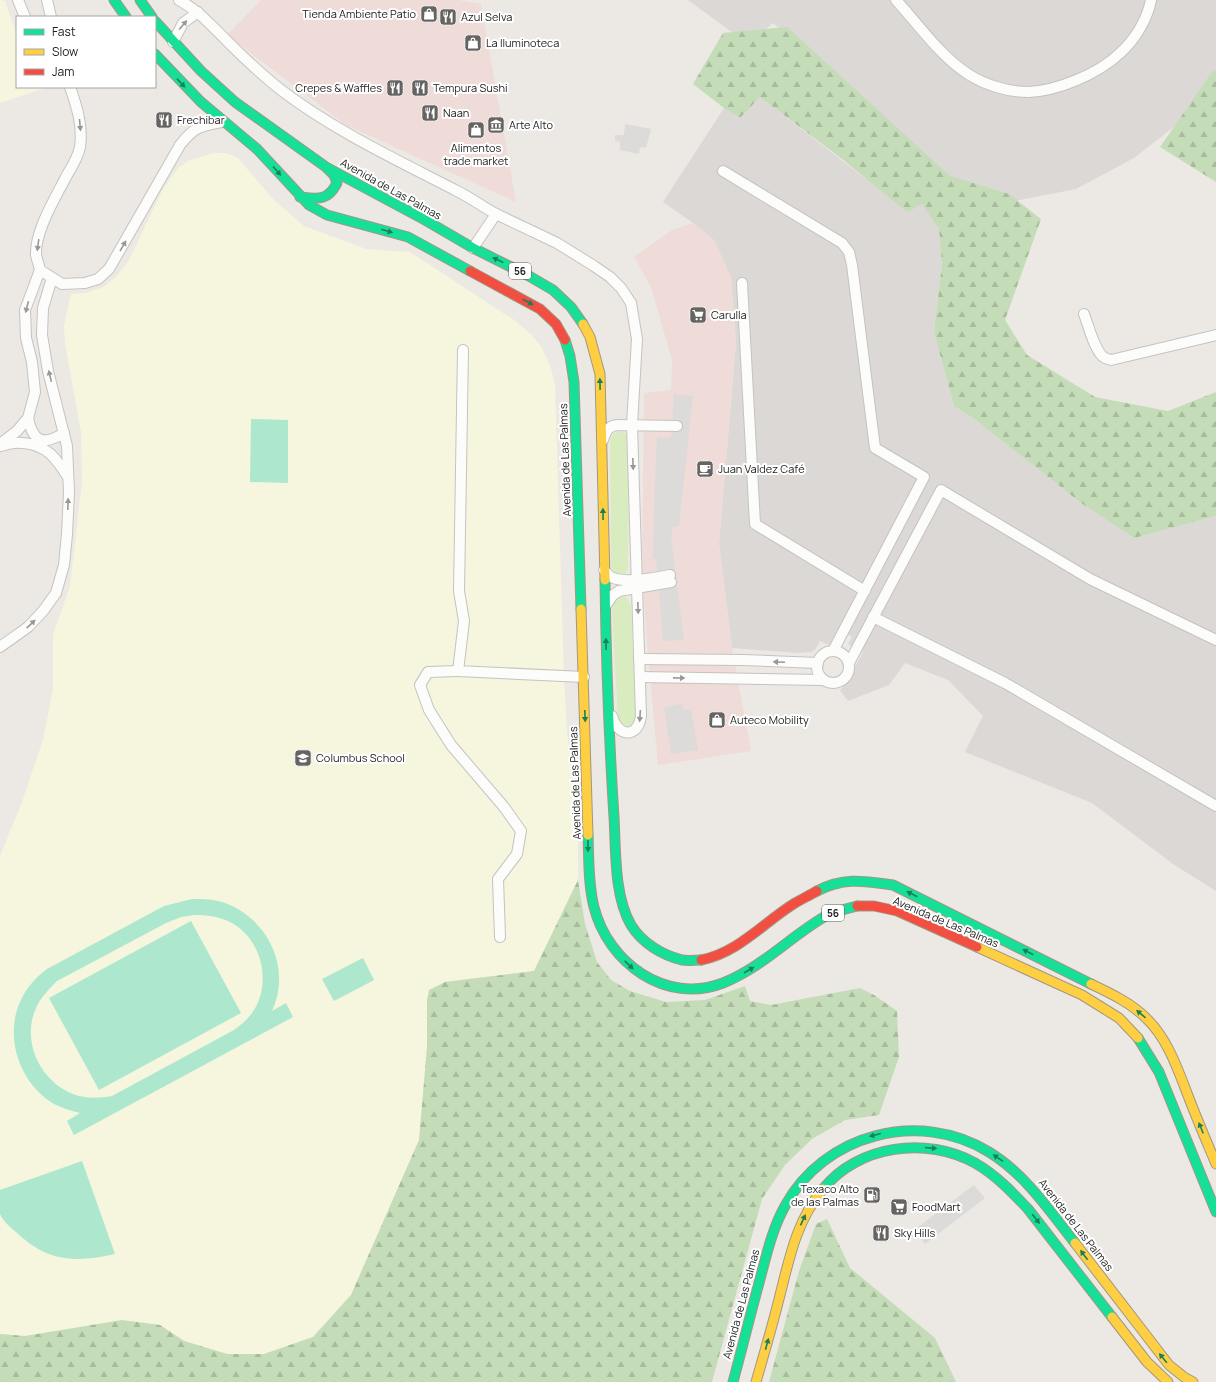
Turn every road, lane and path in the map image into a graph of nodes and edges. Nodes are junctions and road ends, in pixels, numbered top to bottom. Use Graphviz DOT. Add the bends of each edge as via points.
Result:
graph roads {
  1 [pos="18,0"];
  2 [pos="47,0"];
  3 [pos="114,0"];
  4 [pos="140,0"];
  5 [pos="179,0"];
  6 [pos="896,0"];
  7 [pos="906,0"];
  8 [pos="1151,0"];
  9 [pos="198,12"];
  10 [pos="907,12"];
  11 [pos="26,16"];
  12 [pos="51,16"];
  13 [pos="125,16"];
  14 [pos="151,16"];
  15 [pos="156,22"];
  16 [pos="173,42"];
  17 [pos="156,55"];
  18 [pos="70,88"];
  19 [pos="222,122"];
  20 [pos="326,167"];
  21 [pos="723,171"];
  22 [pos="300,197"];
  23 [pos="496,214"];
  24 [pos="473,248"];
  25 [pos="40,270"];
  26 [pos="52,278"];
  27 [pos="742,282"];
  28 [pos="1084,314"];
  29 [pos="1216,335"];
  30 [pos="463,350"];
  31 [pos="28,418"];
  32 [pos="632,425"];
  33 [pos="677,426"];
  34 [pos="64,433"];
  35 [pos="602,444"];
  36 [pos="0,445"];
  37 [pos="68,477"];
  38 [pos="604,570"];
  39 [pos="670,579"];
  40 [pos="637,584"];
  41 [pos="865,591"];
  42 [pos="606,605"];
  43 [pos="873,617"];
  44 [pos="1216,640"];
  45 [pos="0,647"];
  46 [pos="833,651"];
  47 [pos="640,659"];
  48 [pos="818,663"];
  49 [pos="849,663"];
  50 [pos="458,671"];
  51 [pos="584,677"];
  52 [pos="640,677"];
  53 [pos="824,680"];
  54 [pos="609,704"];
  55 [pos="1216,806"];
  56 [pos="500,937"];
  57 [pos="1216,1164"];
  58 [pos="1216,1212"];
  59 [pos="733,1382"];
  60 [pos="756,1382"];
  61 [pos="1168,1382"];
  62 [pos="1193,1382"];
  1 -- 11 [label="street"];
  2 -- 12 [label="street"];
  3 -- 13 [label="main road"];
  4 -- 14 [label="main road"];
  5 -- 9 [label="street"];
  6 -- 10 [label="street"];
  7 -- 10 [label="street"];
  8 -- 10 [label="street" via="1139,30 1119,54 1099,69 1052,89 1028,92 986,83 968,74 950,60"];
  16 -- 9 [label="street, one-way" via="183,23"];
  9 -- 23 [label="street" via="252,66 307,108 362,142"];
  15 -- 16 [label="main road, Avenida de Las Palmas / 56"];
  16 -- 20 [label="main road, Avenida de Las Palmas / 56" via="235,102"];
  17 -- 19 [label="main road, Avenida de Las Palmas / 56, one-way"];
  18 -- 25 [label="street, one-way" via="79,113 80,148 50,209 37,243 36,255"];
  19 -- 22 [label="main road, Avenida de Las Palmas / 56, one-way" via="256,149"];
  26 -- 19 [label="street, one-way" via="62,284 85,283 98,279 109,269 180,145 195,129"];
  20 -- 22 [label="main road" via="336,179 335,190 329,196 318,199"];
  20 -- 24 [label="main road, Avenida de Las Palmas / 56"];
  21 -- 41 [label="street" via="842,243 849,252 875,448 924,477"];
  22 -- 51 [label="main road, Avenida de Las Palmas / 56, one-way" via="327,215 408,237 526,301 540,309 556,324 568,344 573,369"];
  23 -- 24 [label="street"];
  23 -- 32 [label="street" via="557,243 610,277 622,288 631,303 637,339"];
  35 -- 24 [label="main road, Avenida de Las Palmas / 56, one-way" via="600,374 590,337 581,320 553,290"];
  25 -- 26 [label="street"];
  25 -- 31 [label="street, one-way" via="25,310 26,338 32,362 34,392"];
  34 -- 26 [label="street, one-way" via="48,371 42,335 42,308"];
  27 -- 41 [label="street" via="755,524"];
  28 -- 29 [label="street" via="1099,352 1104,358 1111,360"];
  30 -- 50 [label="street" via="459,591 464,621"];
  31 -- 34 [label="street" via="35,437 42,441 54,439"];
  31 -- 36 [label="street"];
  32 -- 33 [label="street"];
  32 -- 35 [label="street" via="611,426 606,430"];
  32 -- 40 [label="street, one-way"];
  34 -- 37 [label="street"];
  38 -- 35 [label="main road, Avenida de Las Palmas / 56, one-way"];
  36 -- 37 [label="street" via="10,442 40,446 57,460"];
  45 -- 37 [label="street, one-way" via="28,628 56,593 64,565"];
  38 -- 40 [label="street" via="615,579"];
  38 -- 42 [label="main road, Avenida de Las Palmas / 56"];
  39 -- 40 [label="street"];
  40 -- 42 [label="street" via="613,595"];
  40 -- 47 [label="street, one-way"];
  41 -- 46 [label="street"];
  54 -- 42 [label="main road, Avenida de Las Palmas / 56, one-way"];
  43 -- 44 [label="street" via="941,490 1090,579"];
  43 -- 49 [label="street"];
  43 -- 55 [label="street" via="1005,683"];
  46 -- 48 [label="street" via="822,656"];
  46 -- 49 [label="street" via="844,656"];
  48 -- 47 [label="street, one-way"];
  47 -- 52 [label="street"];
  48 -- 53 [label="street" via="818,672"];
  49 -- 53 [label="street" via="848,673 842,680 833,683"];
  50 -- 51 [label="street"];
  50 -- 56 [label="street" via="428,672 420,685 429,710 450,745 504,807 521,831 517,854 498,879"];
  51 -- 58 [label="main road, Avenida de Las Palmas / 56, one-way" via="588,873 592,899 602,931 613,948 637,972 666,986 710,987 751,969 821,918 836,911 870,905 897,911 1082,995 1120,1018 1141,1042 1158,1072"];
  52 -- 53 [label="street, one-way"];
  52 -- 54 [label="street, one-way" via="641,716 636,729 630,733 618,729"];
  57 -- 54 [label="main road, Avenida de Las Palmas / 56, one-way" via="1173,1058 1162,1038 1143,1015 1106,991 893,885 860,880 827,886 795,903 726,952 702,960 684,960 664,954 647,943 638,936 631,924 621,897 612,787"];
  62 -- 59 [label="main road, Avenida de Las Palmas, one-way" via="1169,1365 1032,1187 1014,1169 978,1145 942,1133 919,1131 888,1132 866,1137 846,1146 809,1172 796,1189 785,1205 766,1254"];
  60 -- 61 [label="main road, one-way" via="796,1234 813,1199 836,1175 866,1157 914,1148 932,1148 959,1155 977,1163 1011,1190 1147,1362"];
}
